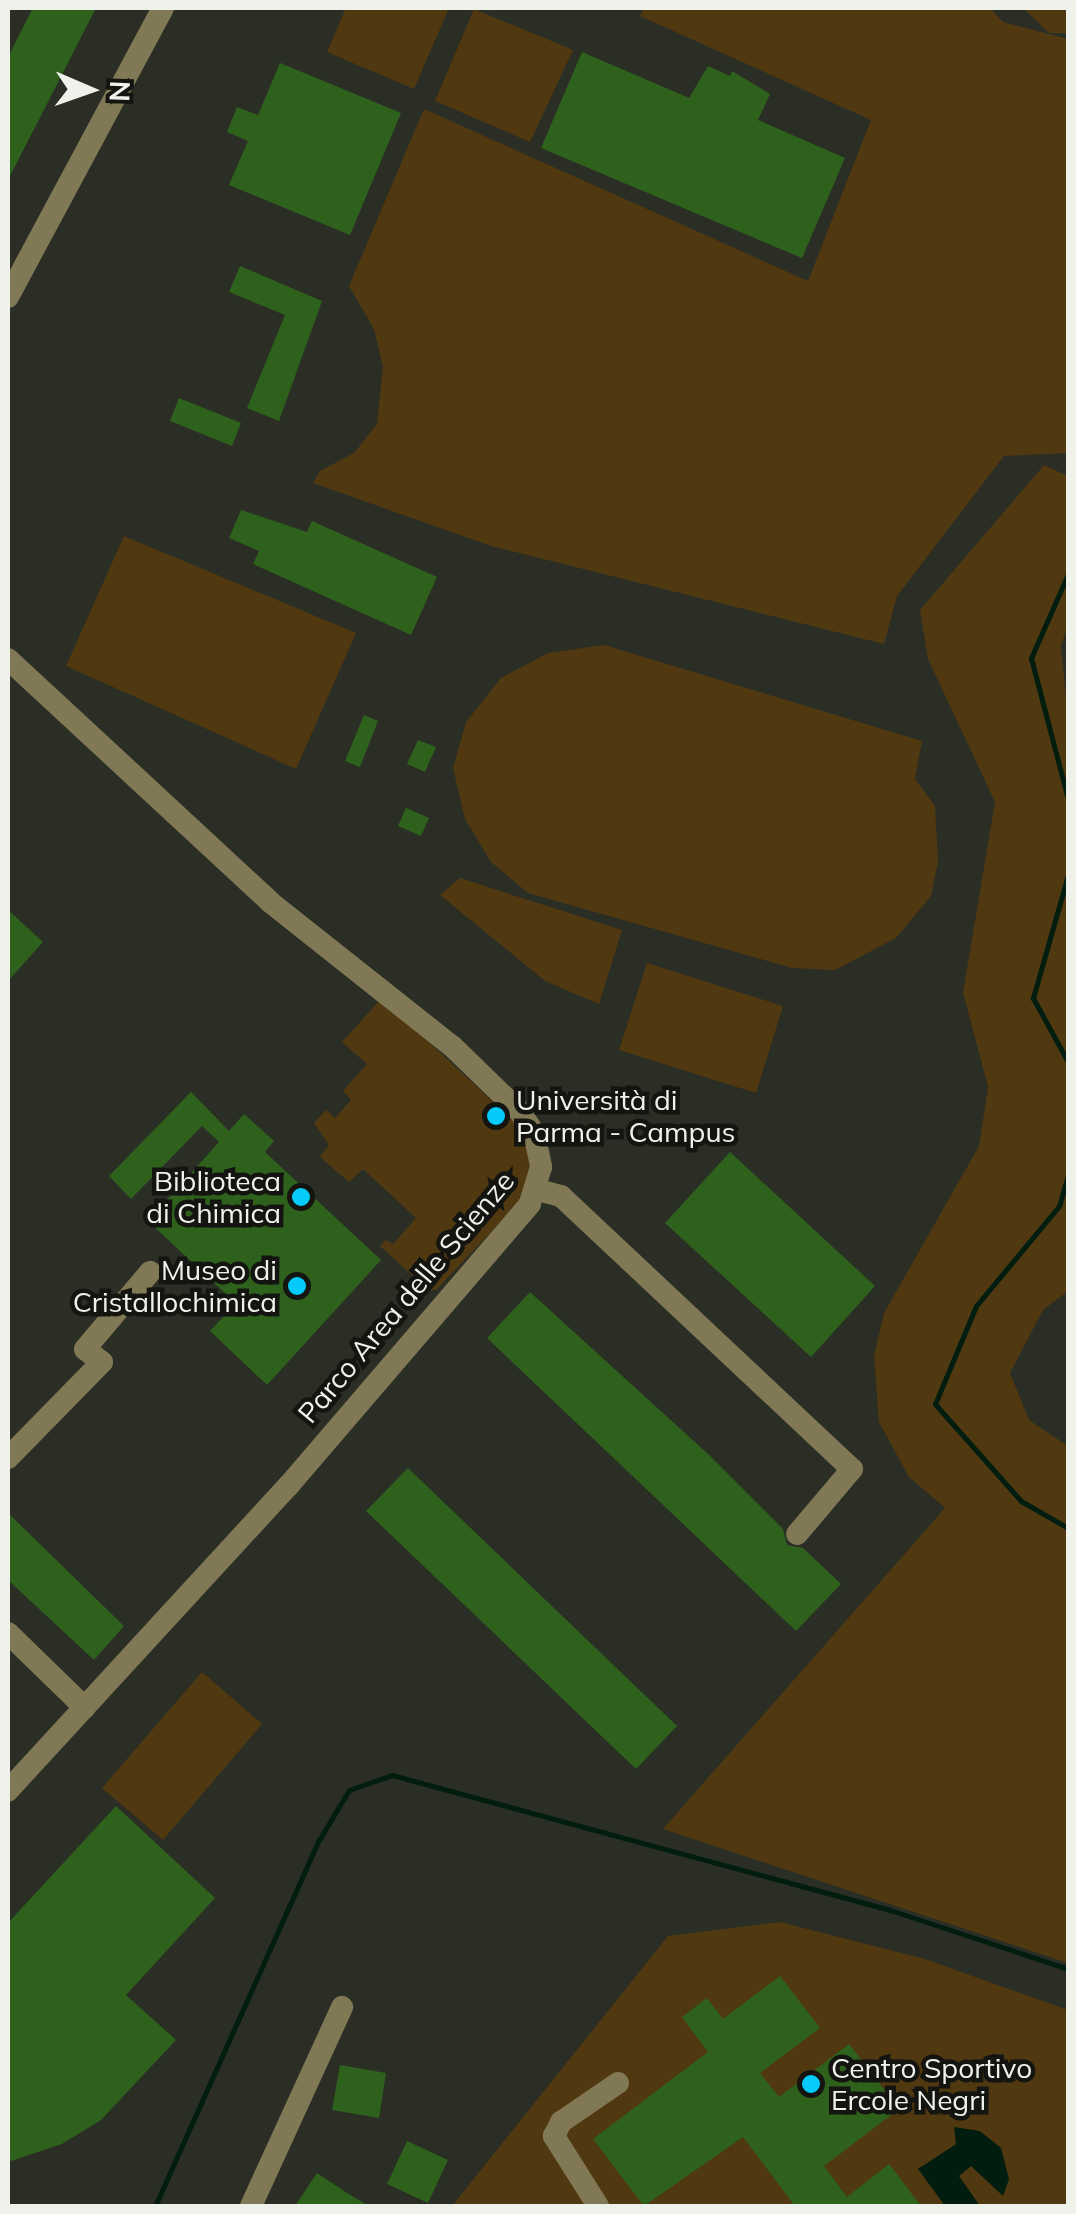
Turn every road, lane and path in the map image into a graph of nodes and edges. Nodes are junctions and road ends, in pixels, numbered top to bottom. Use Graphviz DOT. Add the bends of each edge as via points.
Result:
graph roads {
  1 [pos="162,8"];
  2 [pos="10,285"];
  3 [pos="8,659"];
  4 [pos="538,1190"];
  5 [pos="150,1272"];
  6 [pos="8,1458"];
  7 [pos="797,1534"];
  8 [pos="8,1633"];
  9 [pos="85,1708"];
  10 [pos="8,1792"];
  11 [pos="342,2007"];
  12 [pos="618,2084"];
  13 [pos="251,2206"];
  14 [pos="598,2206"];
  1 -- 2 [label="street"];
  3 -- 4 [label="street, Parco Area delle Scienze" via="270,902 406,1005 520,1112 539,1148"];
  4 -- 7 [label="street" via="561,1196 852,1469"];
  4 -- 9 [label="street, Parco Area delle Scienze" via="288,1486"];
  5 -- 6 [label="street" via="85,1349 102,1362"];
  8 -- 9 [label="street"];
  9 -- 10 [label="street, Parco Area delle Scienze"];
  11 -- 13 [label="street"];
  12 -- 14 [label="street" via="561,2122 554,2136"];
}
